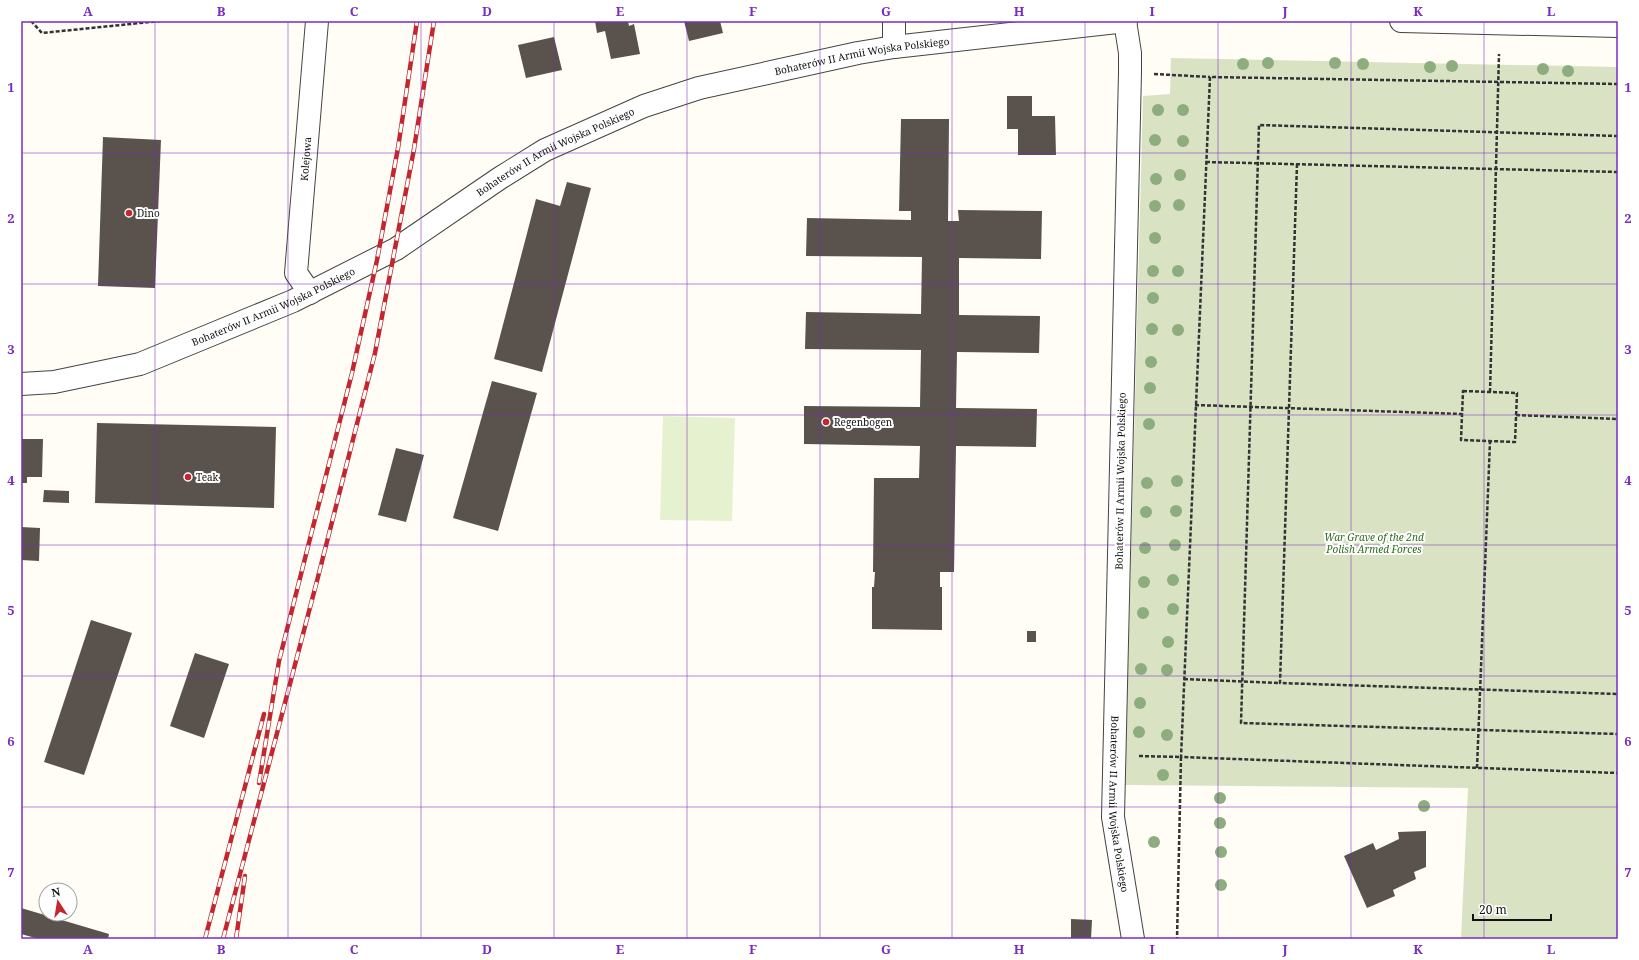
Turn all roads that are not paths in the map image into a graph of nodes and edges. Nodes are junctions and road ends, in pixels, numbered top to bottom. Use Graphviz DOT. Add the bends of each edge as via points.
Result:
graph roads {
  1 [pos="318,21"];
  2 [pos="894,21"];
  3 [pos="1126,21"];
  4 [pos="1401,21"];
  5 [pos="1618,26"];
  6 [pos="894,47"];
  7 [pos="310,293"];
  8 [pos="21,384"];
  9 [pos="1133,939"];
  1 -- 7 [label="street, Kolejowa" via="296,273"];
  2 -- 6 [label="street"];
  3 -- 6 [label="street, Bohaterów II Armii Wojska Polskiego"];
  3 -- 9 [label="street, Bohaterów II Armii Wojska Polskiego" via="1130,72 1113,817"];
  4 -- 5 [label="street"];
  6 -- 7 [label="street, Bohaterów II Armii Wojska Polskiego" via="699,88 644,106 545,150 396,249"];
  7 -- 8 [label="street, Bohaterów II Armii Wojska Polskiego" via="140,364 54,382"];
}
